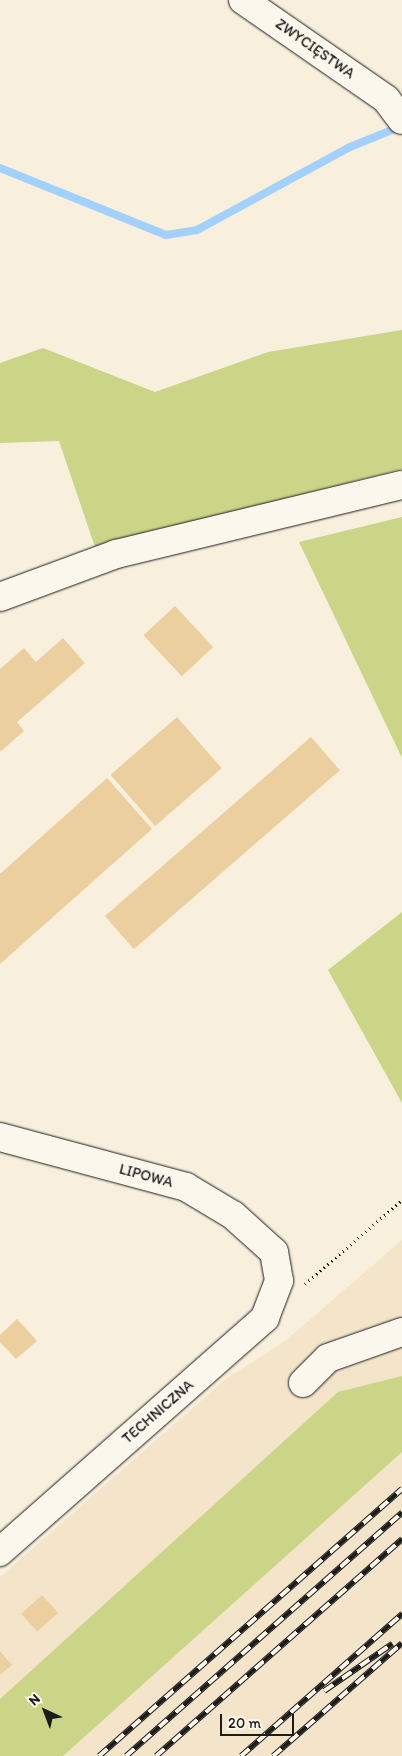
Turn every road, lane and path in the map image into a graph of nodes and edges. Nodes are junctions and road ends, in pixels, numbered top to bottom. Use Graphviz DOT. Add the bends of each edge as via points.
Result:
graph roads {
  1 [pos="243,0"];
  2 [pos="396,111"];
  3 [pos="402,485"];
  4 [pos="0,597"];
  5 [pos="0,1137"];
  6 [pos="402,1200"];
  7 [pos="274,1252"];
  8 [pos="301,1287"];
  9 [pos="402,1332"];
  10 [pos="303,1383"];
  11 [pos="0,1552"];
  1 -- 2 [label="street, ZWYCIĘSTWA"];
  3 -- 4 [label="street" via="116,554"];
  5 -- 7 [label="street, LIPOWA" via="186,1187 233,1215"];
  6 -- 8 [label="path"];
  7 -- 11 [label="street, TECHNICZNA" via="279,1281 265,1318"];
  9 -- 10 [label="street" via="328,1358"];
}
